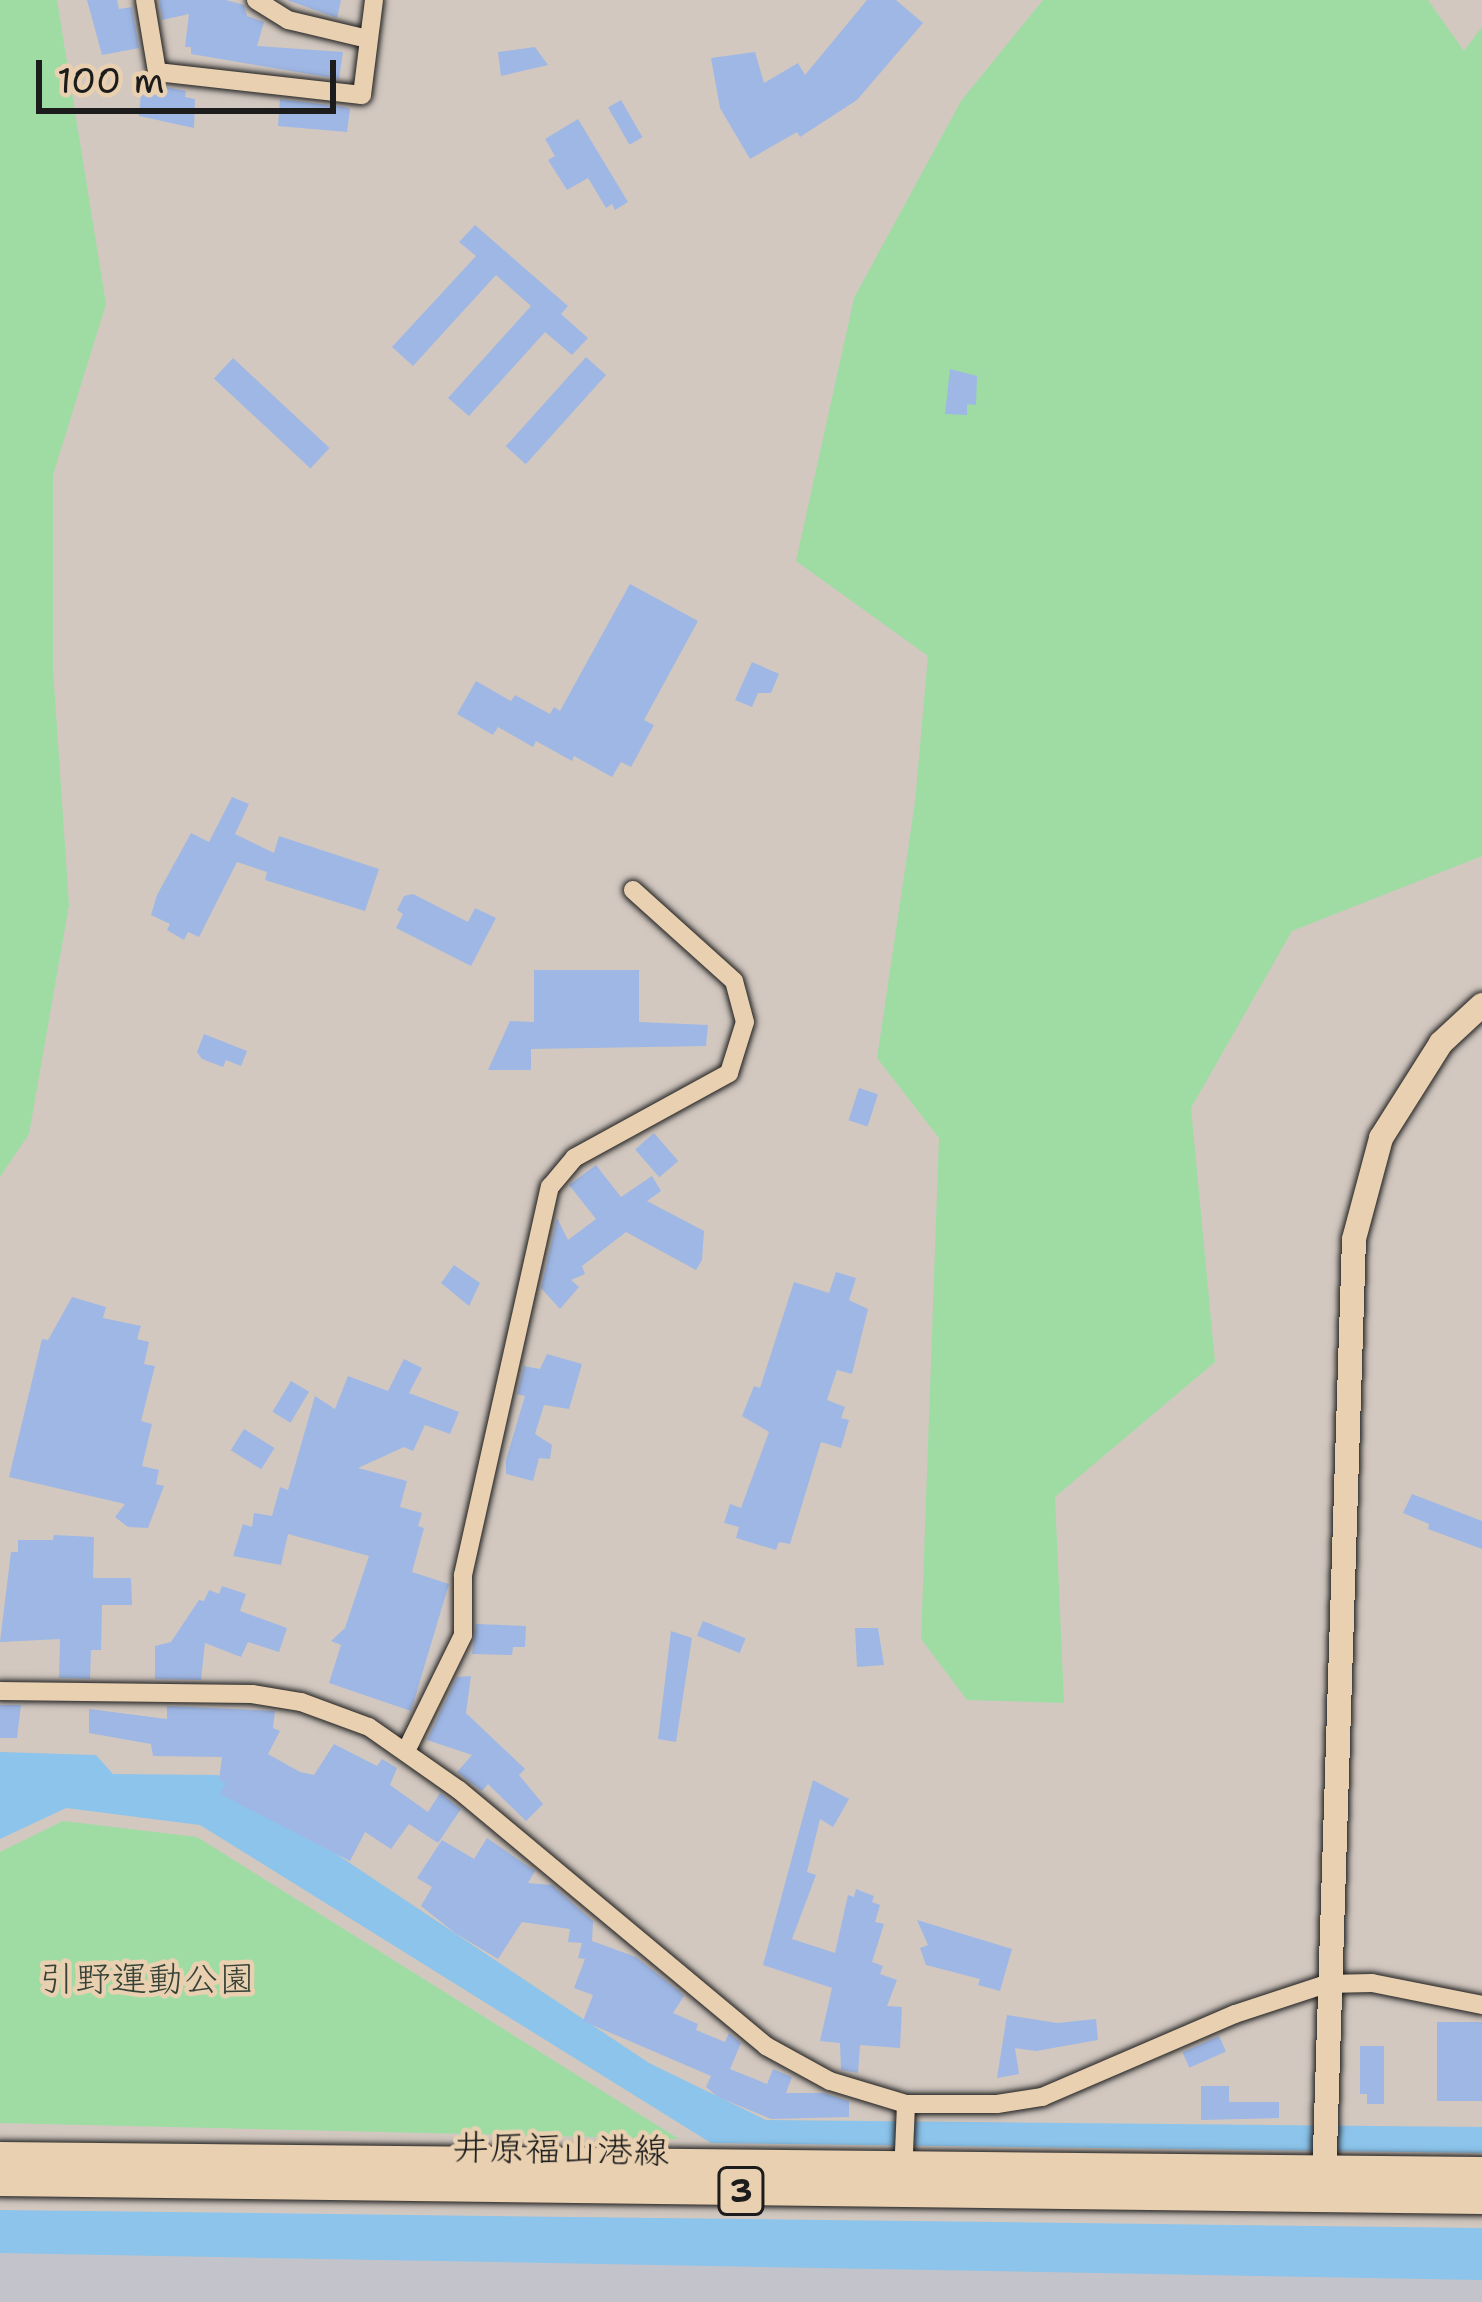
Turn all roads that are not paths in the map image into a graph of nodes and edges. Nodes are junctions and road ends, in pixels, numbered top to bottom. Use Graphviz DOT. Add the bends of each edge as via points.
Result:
graph roads {
  1 [pos="146,0"];
  2 [pos="256,0"];
  3 [pos="374,0"];
  4 [pos="368,39"];
  5 [pos="633,890"];
  6 [pos="1482,1005"];
  7 [pos="0,1691"];
  8 [pos="407,1749"];
  9 [pos="1326,1984"];
  10 [pos="1482,2006"];
  11 [pos="905,2109"];
  12 [pos="0,2157"];
  13 [pos="903,2171"];
  14 [pos="1482,2172"];
  15 [pos="0,2182"];
  16 [pos="1324,2185"];
  17 [pos="1482,2200"];
  1 -- 4 [label="street" via="157,72 362,95"];
  2 -- 4 [label="street" via="288,20"];
  3 -- 4 [label="street"];
  5 -- 8 [label="street" via="734,981 745,1022 730,1073 574,1158 550,1187 463,1575 463,1636"];
  6 -- 9 [label="street" via="1441,1043 1381,1138 1354,1239"];
  7 -- 8 [label="street" via="252,1694 344,1717"];
  8 -- 11 [label="street" via="766,2046"];
  9 -- 10 [label="street" via="1372,1983"];
  9 -- 11 [label="street" via="1042,2097"];
  9 -- 16 [label="street"];
  11 -- 13 [label="street"];
  12 -- 13 [label="main road, 井原福山港線 / 3"];
  13 -- 15 [label="main road, 井原福山港線 / 3"];
  13 -- 16 [label="main road, 井原福山港線 / 3"];
  14 -- 16 [label="main road, 井原福山港線 / 3"];
  16 -- 17 [label="main road, 井原福山港線 / 3"];
}
